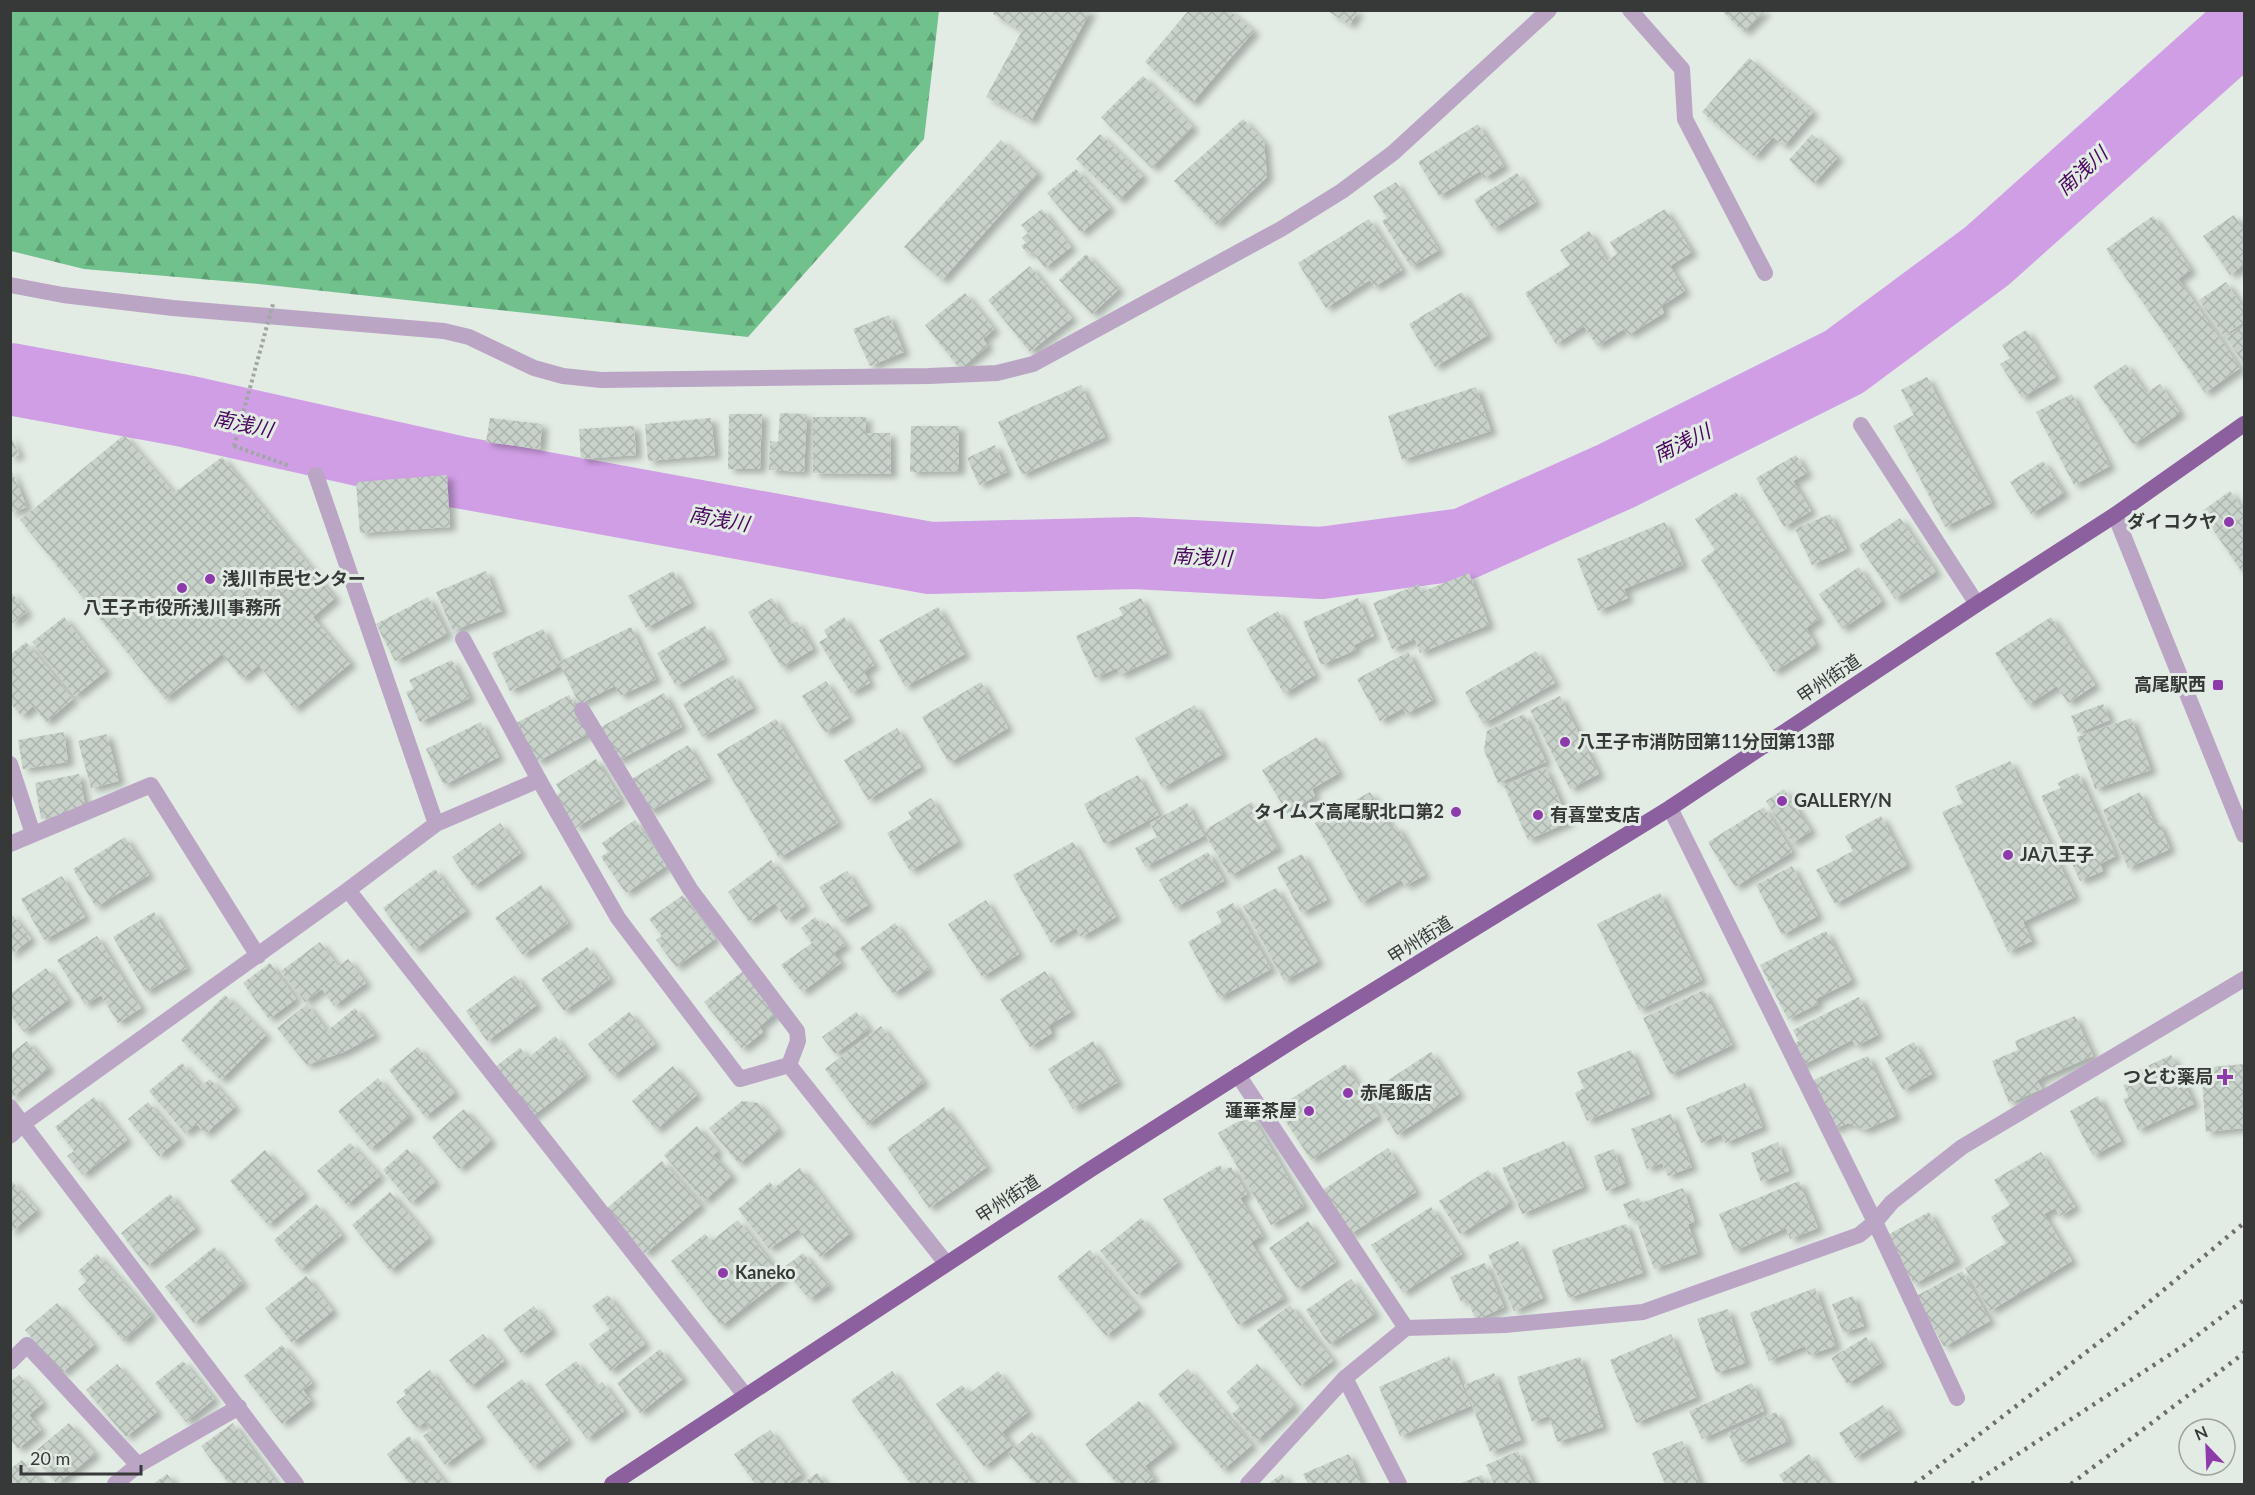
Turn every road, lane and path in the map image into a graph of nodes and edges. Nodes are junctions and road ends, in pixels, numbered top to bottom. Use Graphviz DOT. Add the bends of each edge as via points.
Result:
graph roads {
  1 [pos="1549,10"];
  2 [pos="1630,10"];
  3 [pos="1765,273"];
  4 [pos="10,285"];
  5 [pos="273,304"];
  6 [pos="2244,424"];
  7 [pos="1861,425"];
  8 [pos="316,475"];
  9 [pos="2115,515"];
  10 [pos="1977,604"];
  11 [pos="463,639"];
  12 [pos="582,710"];
  13 [pos="10,764"];
  14 [pos="539,780"];
  15 [pos="1670,808"];
  16 [pos="436,825"];
  17 [pos="33,834"];
  18 [pos="2244,836"];
  19 [pos="10,844"];
  20 [pos="348,890"];
  21 [pos="258,956"];
  22 [pos="2244,979"];
  23 [pos="789,1065"];
  24 [pos="1238,1075"];
  25 [pos="10,1107"];
  26 [pos="24,1123"];
  27 [pos="10,1136"];
  28 [pos="1875,1222"];
  29 [pos="946,1263"];
  30 [pos="1406,1328"];
  31 [pos="10,1362"];
  32 [pos="1345,1378"];
  33 [pos="745,1395"];
  34 [pos="1957,1398"];
  35 [pos="238,1407"];
  36 [pos="138,1465"];
  37 [pos="115,1485"];
  38 [pos="296,1485"];
  39 [pos="612,1485"];
  40 [pos="1248,1485"];
  41 [pos="1399,1485"];
  1 -- 4 [label="street" via="1393,153 1342,191 1281,230 1033,364 997,373 601,380 534,368 469,337 444,331 173,308"];
  2 -- 3 [label="street" via="1682,69 1685,119"];
  5 -- 8 [label="path, bridge" via="234,446"];
  6 -- 9 [label="highway, 甲州街道"];
  7 -- 10 [label="street"];
  8 -- 16 [label="street"];
  9 -- 10 [label="highway, 甲州街道"];
  9 -- 18 [label="street"];
  10 -- 15 [label="highway, 甲州街道"];
  11 -- 14 [label="street"];
  12 -- 23 [label="street" via="690,889 791,1020 798,1041"];
  13 -- 17 [label="street"];
  14 -- 16 [label="street"];
  14 -- 23 [label="street" via="618,918 740,1079"];
  15 -- 24 [label="highway, 甲州街道"];
  15 -- 28 [label="street"];
  16 -- 20 [label="street"];
  17 -- 19 [label="street"];
  17 -- 21 [label="street" via="151,785"];
  20 -- 21 [label="street"];
  20 -- 33 [label="street"];
  21 -- 26 [label="street"];
  22 -- 28 [label="street" via="1962,1147 1892,1202"];
  23 -- 29 [label="street"];
  24 -- 29 [label="highway, 甲州街道"];
  24 -- 30 [label="street"];
  25 -- 26 [label="street"];
  26 -- 27 [label="street"];
  26 -- 35 [label="street"];
  28 -- 30 [label="street" via="1859,1235 1643,1312 1505,1325"];
  28 -- 34 [label="street"];
  29 -- 33 [label="highway, 甲州街道"];
  30 -- 32 [label="street"];
  31 -- 36 [label="street" via="27,1345"];
  32 -- 40 [label="street"];
  32 -- 41 [label="street"];
  33 -- 39 [label="highway, 甲州街道"];
  35 -- 36 [label="street"];
  35 -- 38 [label="street"];
  36 -- 37 [label="street"];
}
